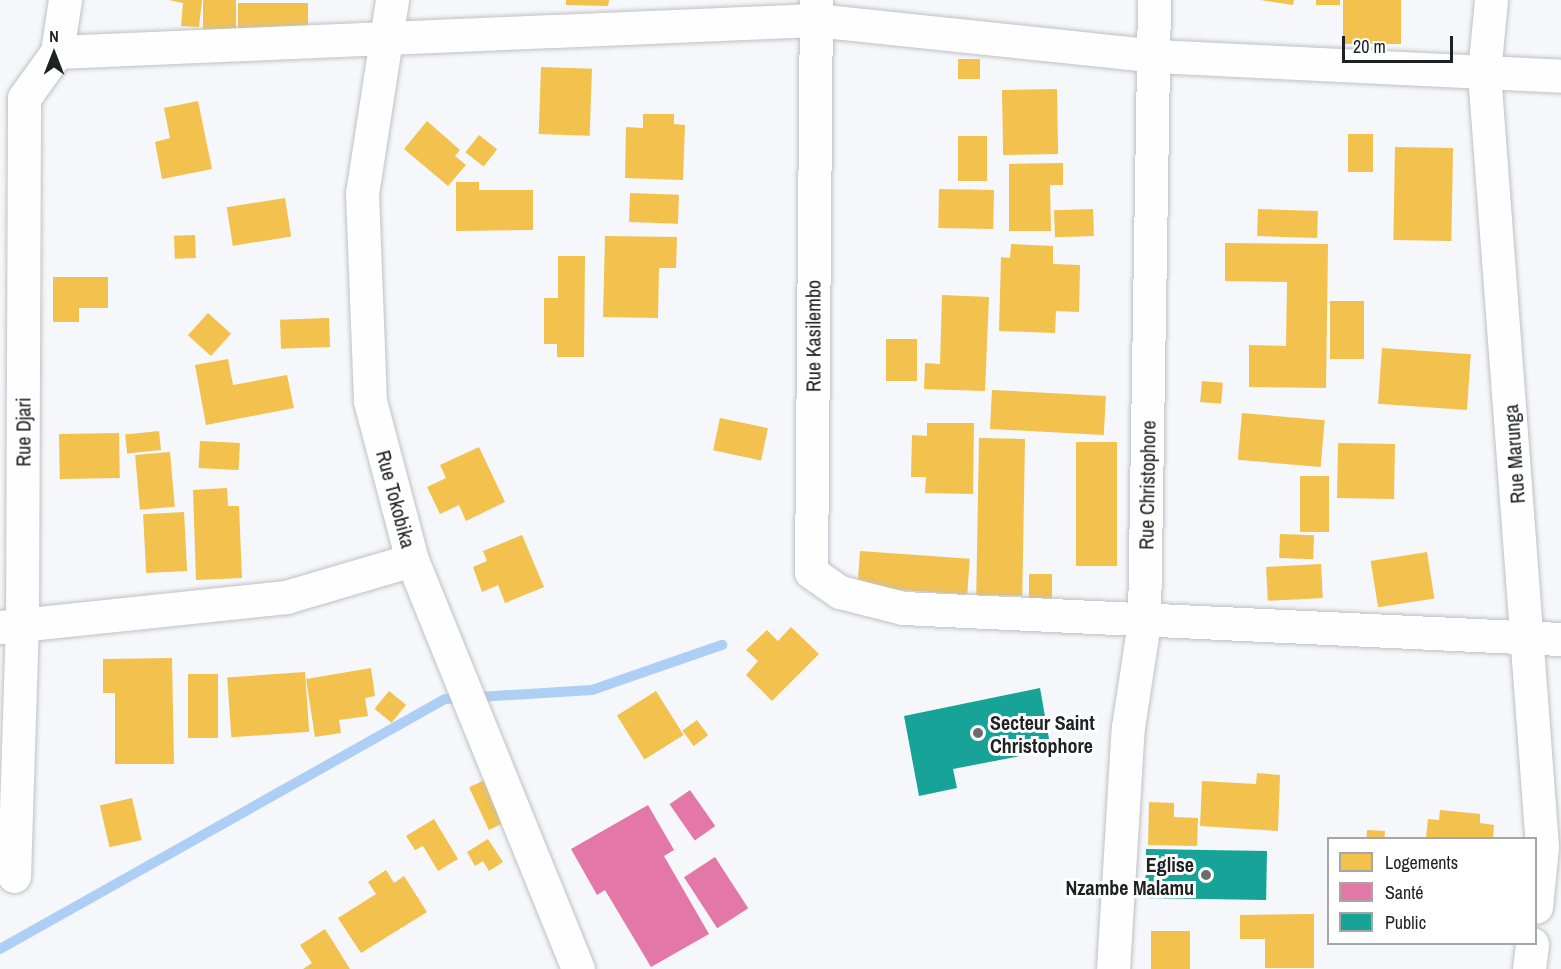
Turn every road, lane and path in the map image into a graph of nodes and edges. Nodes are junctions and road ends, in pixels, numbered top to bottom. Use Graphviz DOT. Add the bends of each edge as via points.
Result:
graph roads {
  1 [pos="66,0"];
  2 [pos="392,0"];
  3 [pos="1154,0"];
  4 [pos="1491,0"];
  5 [pos="815,10"];
  6 [pos="386,37"];
  7 [pos="57,52"];
  8 [pos="1156,56"];
  9 [pos="1485,73"];
  10 [pos="1561,75"];
  11 [pos="12,100"];
  12 [pos="412,560"];
  13 [pos="1144,622"];
  14 [pos="11,627"];
  15 [pos="1561,639"];
  16 [pos="1528,640"];
  17 [pos="14,876"];
  18 [pos="1537,898"];
  19 [pos="1532,945"];
  20 [pos="578,969"];
  21 [pos="1113,969"];
  22 [pos="1529,969"];
  1 -- 7 [label="street, Rue Djari"];
  2 -- 6 [label="street, Rue Tokobika"];
  3 -- 8 [label="street, Rue Christophore"];
  4 -- 9 [label="street, Rue Marunga"];
  5 -- 6 [label="street"];
  5 -- 8 [label="street"];
  5 -- 13 [label="street, Rue Kasilembo" via="811,573 840,592 903,608"];
  6 -- 7 [label="street"];
  6 -- 12 [label="street, Rue Tokobika" via="362,193 370,401"];
  7 -- 11 [label="street, Rue Djari"];
  8 -- 9 [label="street"];
  8 -- 13 [label="street, Rue Christophore"];
  9 -- 10 [label="street"];
  9 -- 16 [label="street, Rue Marunga"];
  11 -- 14 [label="street, Rue Djari"];
  12 -- 14 [label="street" via="286,597"];
  12 -- 20 [label="street, Rue Tokobika"];
  13 -- 16 [label="street"];
  13 -- 21 [label="street, Rue Christophore" via="1128,727"];
  14 -- 17 [label="street, Rue Djari"];
  15 -- 16 [label="street"];
  16 -- 18 [label="street, Rue Marunga" via="1542,847"];
  19 -- 22 [label="street"];
}
